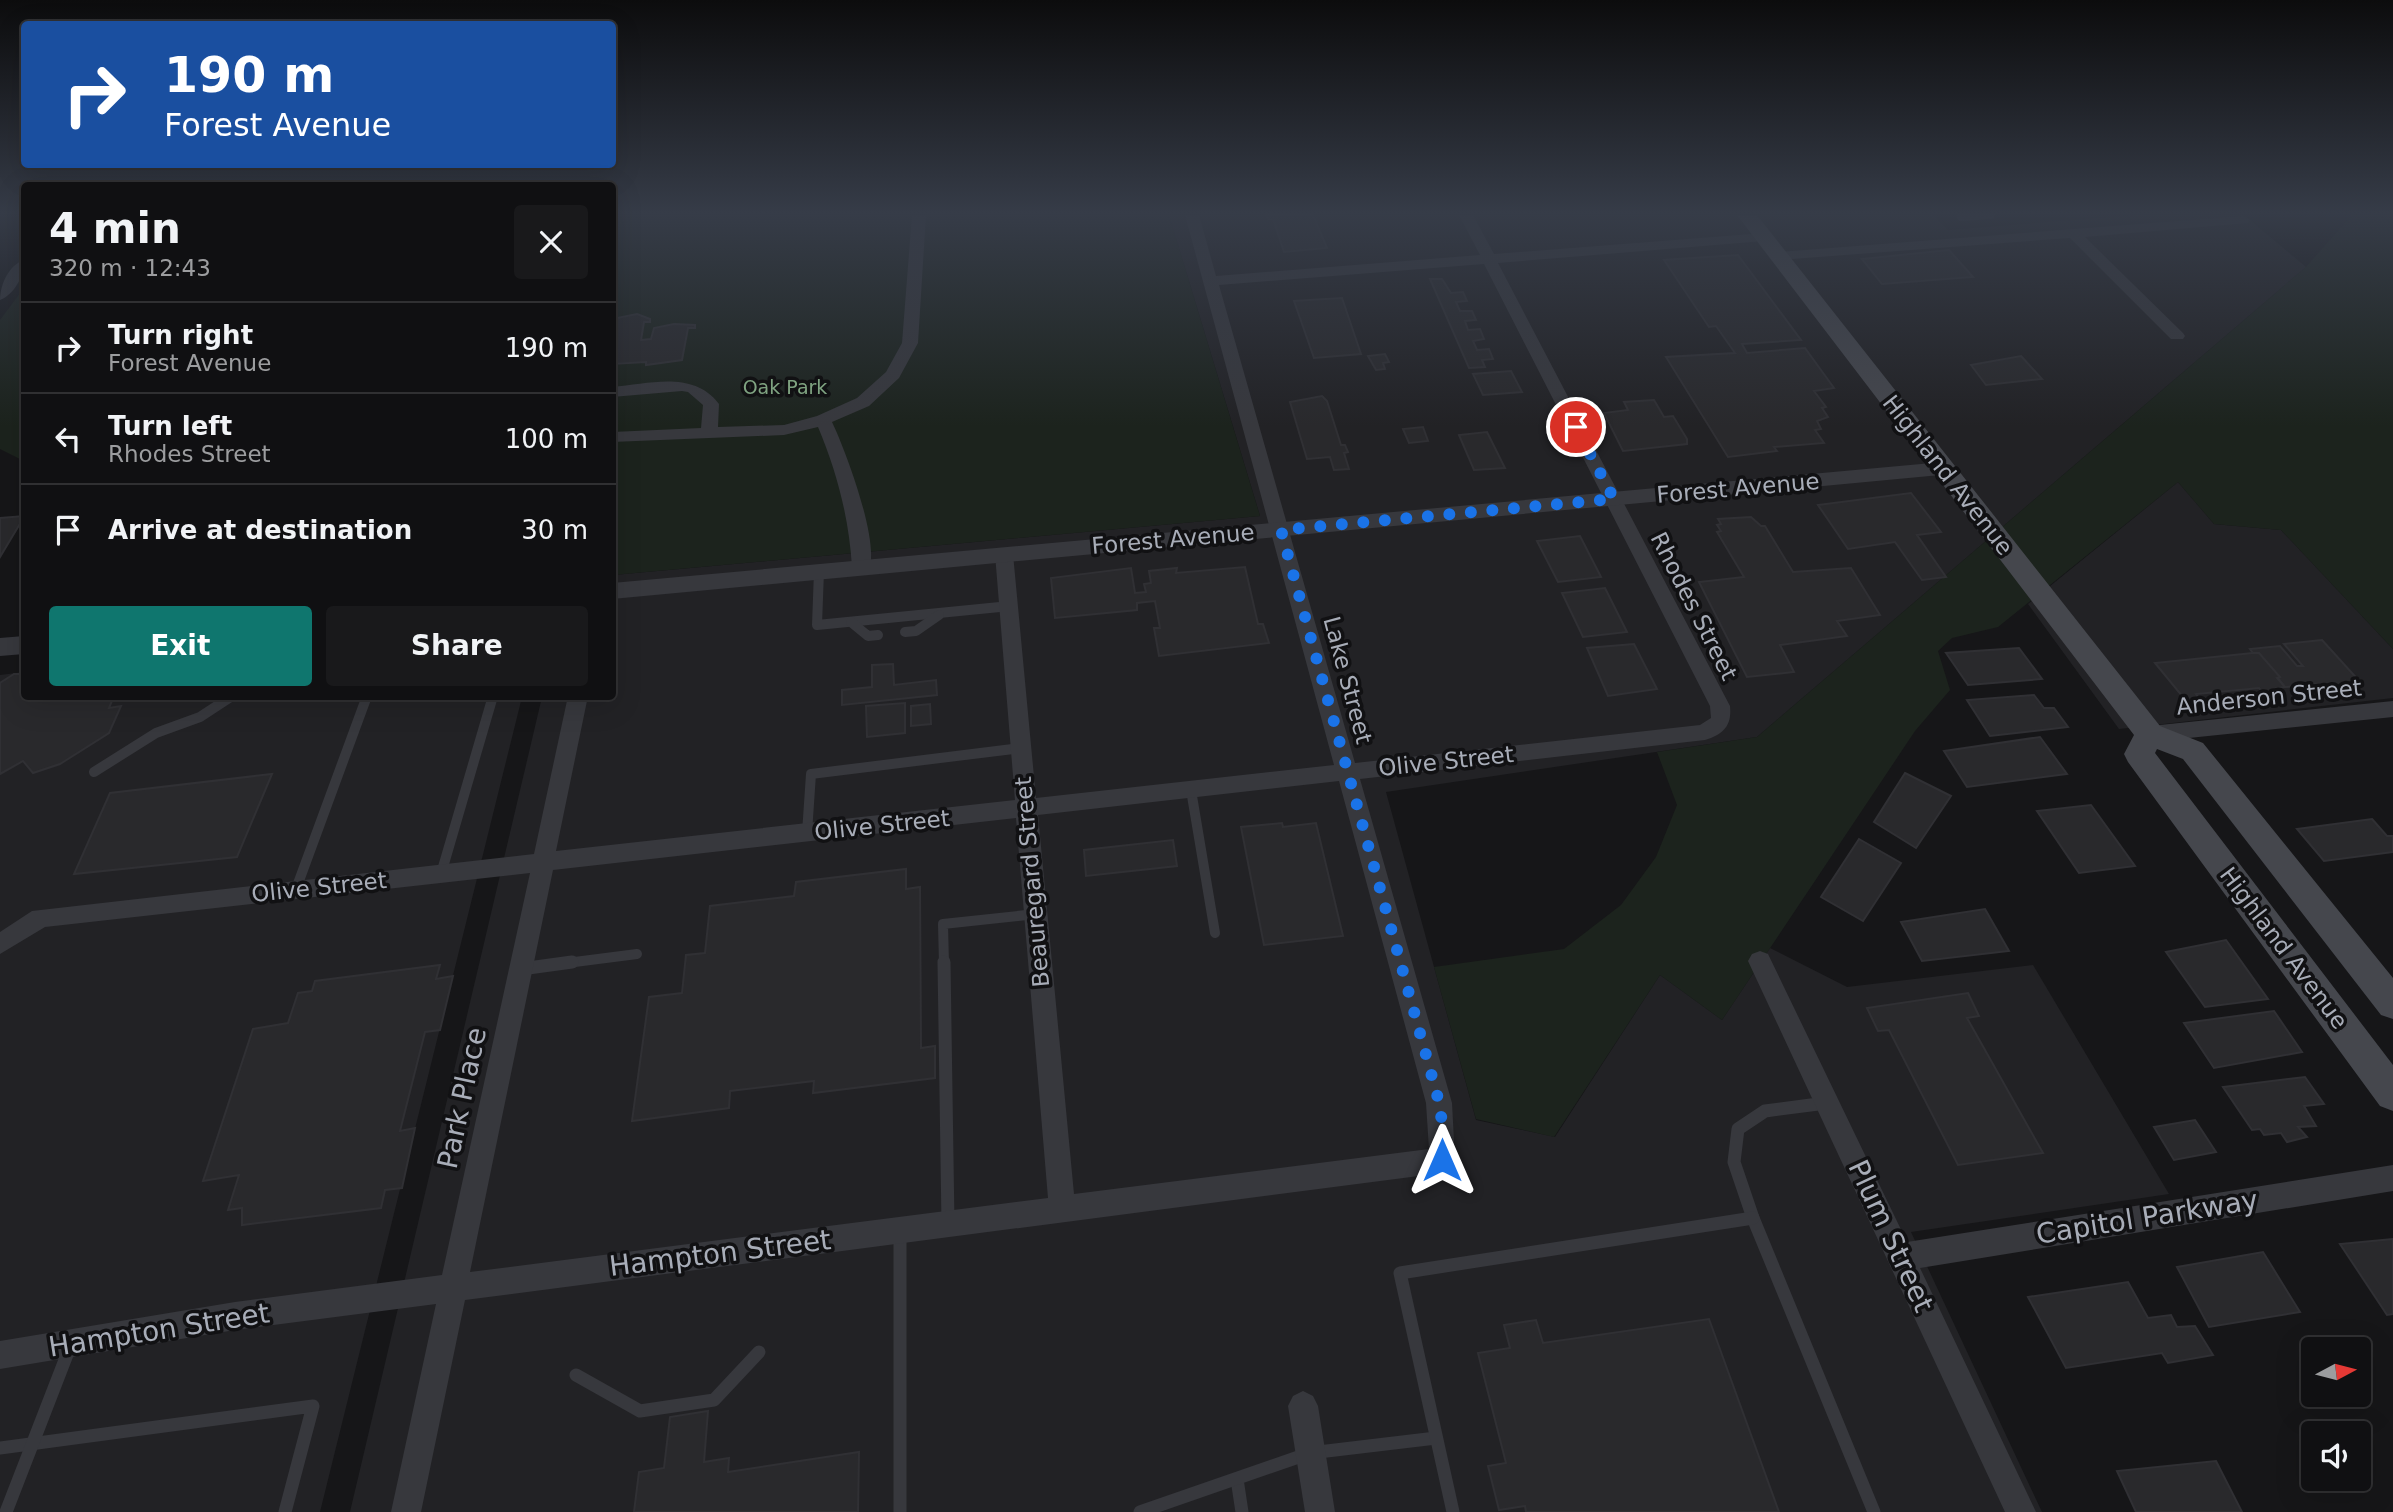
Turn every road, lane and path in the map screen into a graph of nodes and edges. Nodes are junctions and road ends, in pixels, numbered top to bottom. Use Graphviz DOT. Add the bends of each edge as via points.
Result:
graph roads {
  1 [pos="914,286"];
  2 [pos="1212,286"];
  3 [pos="1502,286"];
  4 [pos="1802,286"];
  5 [pos="2126,286"];
  6 [pos="2177,336"];
  7 [pos="616,392"];
  8 [pos="823,420"];
  9 [pos="709,431"];
  10 [pos="616,437"];
  11 [pos="1943,469"];
  12 [pos="1614,499"];
  13 [pos="1281,530"];
  14 [pos="1004,554"];
  15 [pos="862,568"];
  16 [pos="819,572"];
  17 [pos="616,591"];
  18 [pos="1010,606"];
  19 [pos="941,613"];
  20 [pos="851,622"];
  21 [pos="905,632"];
  22 [pos="878,635"];
  23 [pos="21,645"];
  24 [pos="0,647"];
  25 [pos="226,700"];
  26 [pos="366,700"];
  27 [pos="492,700"];
  28 [pos="577,700"];
  29 [pos="2393,709"];
  30 [pos="1721,721"];
  31 [pos="2150,734"];
  32 [pos="1021,748"];
  33 [pos="1348,771"];
  34 [pos="94,772"];
  35 [pos="1191,790"];
  36 [pos="1025,809"];
  37 [pos="807,833"];
  38 [pos="545,862"];
  39 [pos="441,874"];
  40 [pos="296,889"];
  41 [pos="1036,914"];
  42 [pos="1215,933"];
  43 [pos="0,943"];
  44 [pos="637,954"];
  45 [pos="1760,961"];
  46 [pos="521,969"];
  47 [pos="2393,1004"];
  48 [pos="2393,1094"];
  49 [pos="1828,1103"];
  50 [pos="1442,1160"];
  51 [pos="2393,1178"];
  52 [pos="1062,1209"];
  53 [pos="1753,1218"];
  54 [pos="948,1224"];
  55 [pos="900,1230"];
  56 [pos="1901,1257"];
  57 [pos="454,1287"];
  58 [pos="73,1341"];
  59 [pos="759,1352"];
  60 [pos="0,1355"];
  61 [pos="576,1375"];
  62 [pos="1303,1406"];
  63 [pos="1436,1438"];
  64 [pos="31,1444"];
  65 [pos="0,1448"];
  66 [pos="1310,1453"];
  67 [pos="1237,1479"];
  68 [pos="6,1512"];
  69 [pos="285,1512"];
  70 [pos="406,1512"];
  71 [pos="900,1512"];
  72 [pos="1140,1512"];
  73 [pos="1242,1512"];
  74 [pos="1320,1512"];
  75 [pos="1453,1512"];
  76 [pos="1874,1512"];
  77 [pos="2021,1512"];
  1 -- 8 [label="street" via="910,343 893,376 855,407"];
  2 -- 13 [label="street, Lake Street"];
  3 -- 12 [label="street, Rhodes Street"];
  4 -- 11 [label="main road, Highland Avenue"];
  5 -- 6 [label="street"];
  7 -- 9 [label="street" via="670,386 694,389 711,404"];
  8 -- 9 [label="street" via="770,431"];
  8 -- 15 [label="street" via="845,469 861,537"];
  9 -- 10 [label="street"];
  11 -- 12 [label="street, Forest Avenue"];
  11 -- 31 [label="main road, Highland Avenue"];
  12 -- 13 [label="street, Forest Avenue"];
  12 -- 30 [label="street, Rhodes Street" via="1720,706"];
  13 -- 14 [label="street, Forest Avenue"];
  13 -- 33 [label="street, Lake Street"];
  14 -- 15 [label="street, Forest Avenue"];
  14 -- 18 [label="street, Beauregard Street"];
  15 -- 16 [label="street, Forest Avenue"];
  16 -- 17 [label="street, Forest Avenue"];
  16 -- 20 [label="lane" via="817,625"];
  18 -- 19 [label="lane"];
  18 -- 32 [label="street, Beauregard Street"];
  19 -- 20 [label="lane"];
  19 -- 21 [label="lane" via="916,631"];
  20 -- 22 [label="lane" via="868,636"];
  23 -- 24 [label="street"];
  25 -- 34 [label="lane" via="200,717 156,733"];
  26 -- 40 [label="lane"];
  27 -- 39 [label="lane"];
  28 -- 38 [label="street, Park Place"];
  29 -- 31 [label="street, Anderson Street"];
  30 -- 33 [label="street, Olive Street" via="1705,732"];
  31 -- 47 [label="main road" via="2193,751"];
  31 -- 48 [label="main road, Highland Avenue" via="2139,754"];
  32 -- 36 [label="street, Beauregard Street"];
  32 -- 37 [label="lane" via="811,774"];
  33 -- 35 [label="street, Olive Street"];
  33 -- 50 [label="street, Lake Street" via="1439,1102"];
  35 -- 36 [label="street, Olive Street"];
  35 -- 42 [label="lane"];
  36 -- 37 [label="street, Olive Street"];
  36 -- 41 [label="street, Beauregard Street"];
  37 -- 38 [label="street, Olive Street"];
  38 -- 39 [label="street, Olive Street"];
  38 -- 46 [label="street, Park Place"];
  39 -- 40 [label="street, Olive Street"];
  40 -- 43 [label="street, Olive Street" via="40,918"];
  41 -- 52 [label="street, Beauregard Street"];
  41 -- 54 [label="lane" via="943,924"];
  44 -- 46 [label="lane"];
  45 -- 49 [label="street, Plum Street"];
  46 -- 57 [label="street, Park Place"];
  49 -- 53 [label="lane" via="1765,1111 1738,1129 1734,1162"];
  49 -- 56 [label="street, Plum Street"];
  50 -- 52 [label="street, Hampton Street"];
  51 -- 56 [label="street, Capitol Parkway"];
  52 -- 54 [label="street, Hampton Street"];
  53 -- 63 [label="lane" via="1400,1273"];
  53 -- 76 [label="lane"];
  54 -- 55 [label="street, Hampton Street"];
  55 -- 57 [label="street, Hampton Street"];
  55 -- 71 [label="lane"];
  56 -- 77 [label="street, Plum Street"];
  57 -- 58 [label="street, Hampton Street"];
  57 -- 70 [label="street, Park Place"];
  58 -- 60 [label="street, Hampton Street"];
  58 -- 64 [label="lane"];
  59 -- 61 [label="lane" via="714,1400 640,1411"];
  62 -- 66 [label="street"];
  63 -- 66 [label="lane"];
  63 -- 75 [label="lane"];
  64 -- 65 [label="lane"];
  64 -- 68 [label="lane"];
  64 -- 69 [label="lane" via="313,1406"];
  66 -- 67 [label="lane"];
  66 -- 74 [label="street"];
  67 -- 72 [label="lane"];
  67 -- 73 [label="lane"];
}
